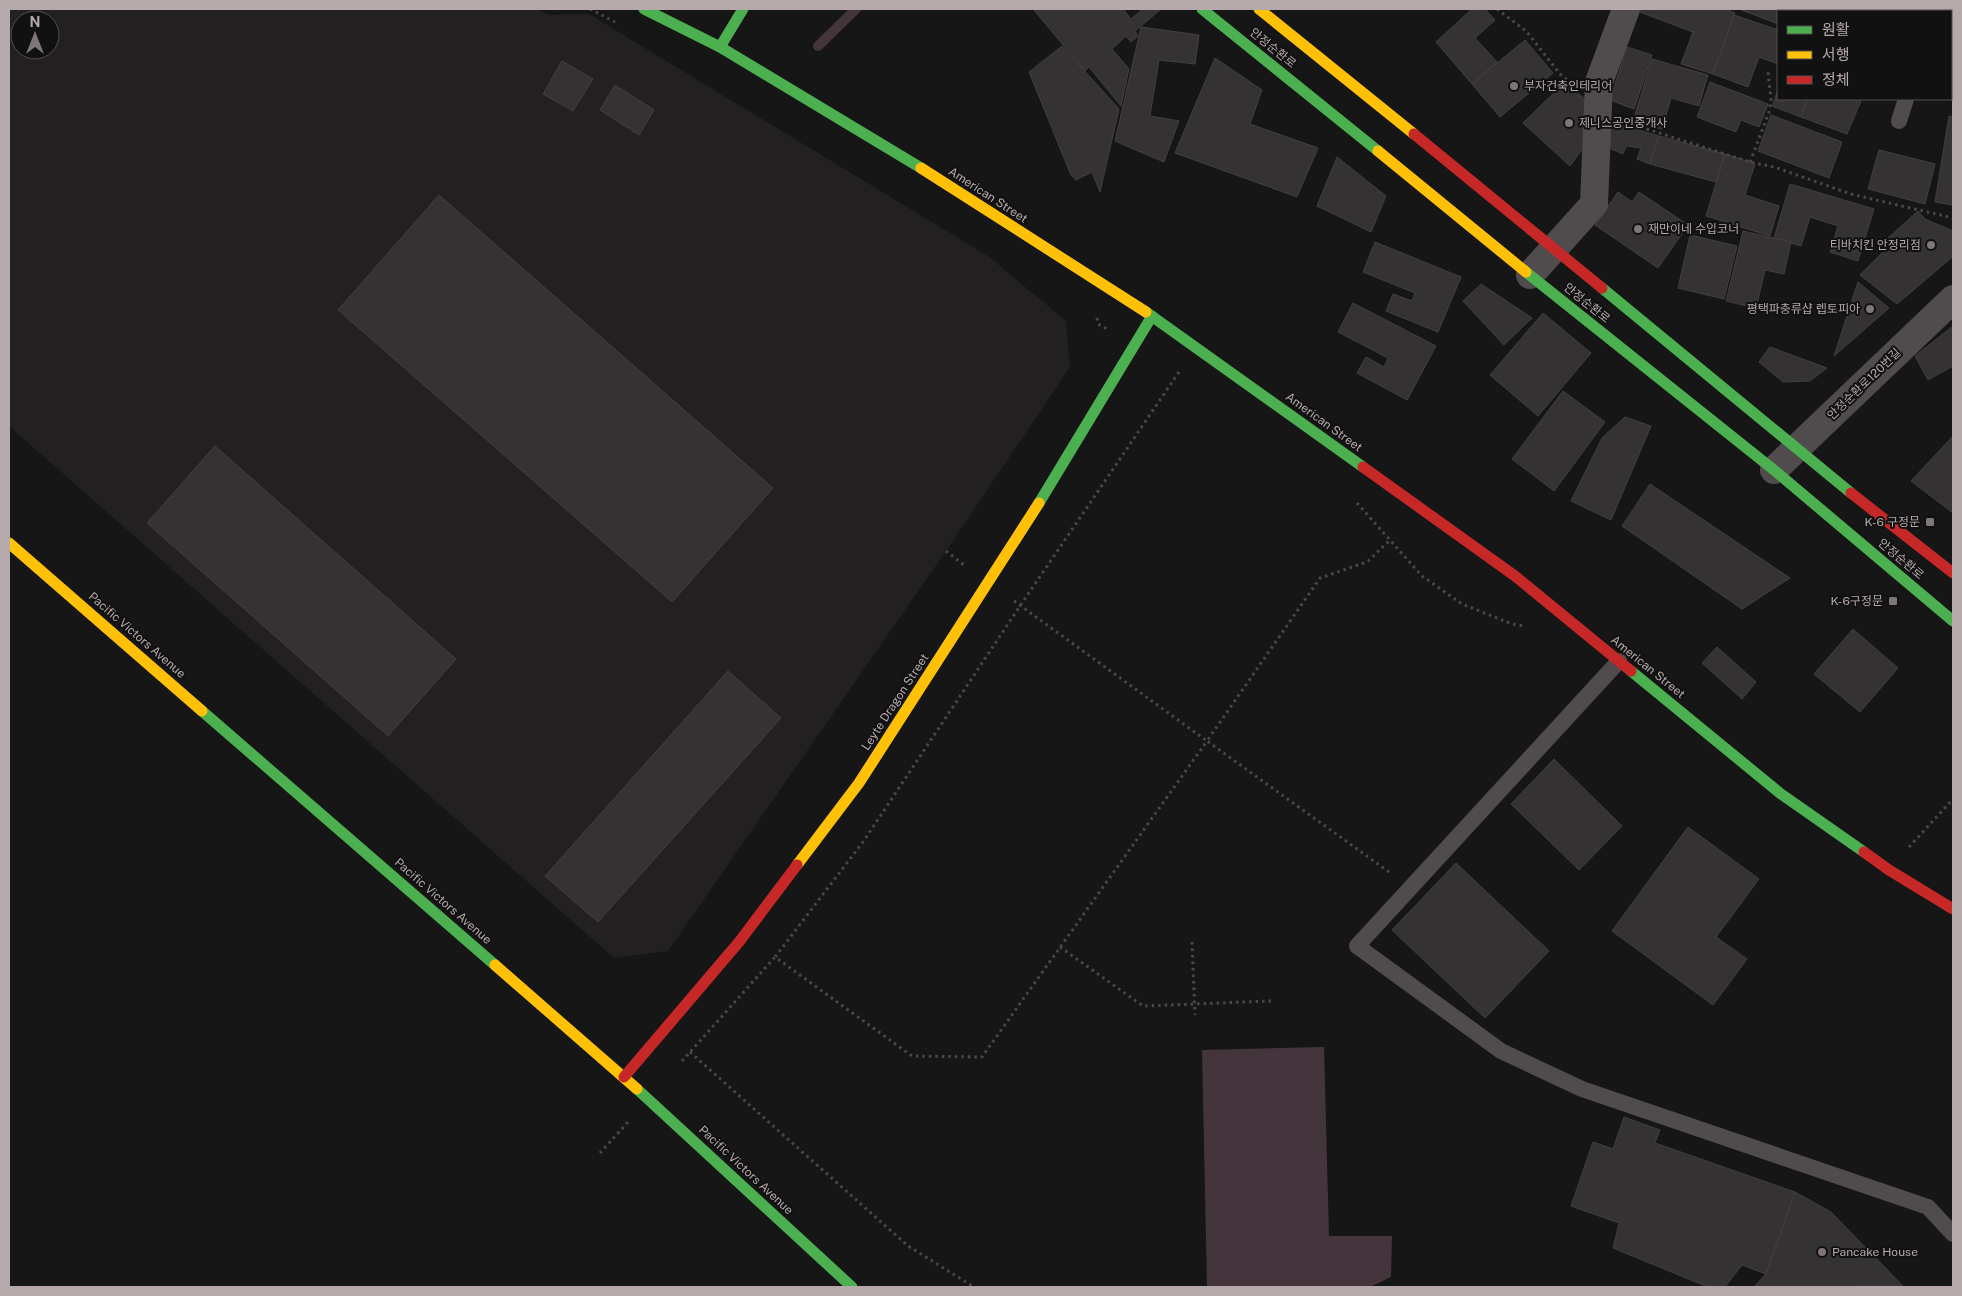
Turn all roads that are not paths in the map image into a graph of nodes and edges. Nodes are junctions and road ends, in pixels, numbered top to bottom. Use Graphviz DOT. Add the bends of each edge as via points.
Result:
graph roads {
  1 [pos="644,9"];
  2 [pos="743,9"];
  3 [pos="1202,9"];
  4 [pos="1259,9"];
  5 [pos="1626,9"];
  6 [pos="720,47"];
  7 [pos="1906,100"];
  8 [pos="1899,121"];
  9 [pos="1554,248"];
  10 [pos="1530,275"];
  11 [pos="1953,299"];
  12 [pos="1152,316"];
  13 [pos="1796,450"];
  14 [pos="1774,470"];
  15 [pos="9,542"];
  16 [pos="1953,573"];
  17 [pos="1953,621"];
  18 [pos="1619,661"];
  19 [pos="1953,909"];
  20 [pos="624,1076"];
  21 [pos="1953,1234"];
  22 [pos="852,1287"];
  1 -- 6 [label="main road, American Street"];
  2 -- 6 [label="main road"];
  3 -- 10 [label="main road, 안정순환로"];
  4 -- 9 [label="main road, 안정순환로"];
  5 -- 9 [label="street" via="1599,82 1594,204"];
  6 -- 12 [label="main road, American Street" via="914,164"];
  7 -- 8 [label="lane"];
  9 -- 10 [label="street"];
  9 -- 13 [label="main road, 안정순환로"];
  10 -- 14 [label="main road, 안정순환로"];
  11 -- 13 [label="street, 안정순환로120번길"];
  12 -- 18 [label="main road, American Street" via="1515,576"];
  12 -- 20 [label="main road, Leyte Dragon Street" via="1020,536 859,783 739,942"];
  13 -- 14 [label="street, 안정순환로120번길"];
  13 -- 16 [label="main road, 안정순환로"];
  14 -- 17 [label="main road, 안정순환로"];
  15 -- 20 [label="main road, Pacific Victors Avenue"];
  18 -- 19 [label="main road, American Street" via="1781,794 1889,870"];
  18 -- 21 [label="lane" via="1357,946 1501,1051 1582,1089 1928,1207"];
  20 -- 22 [label="main road, Pacific Victors Avenue"];
}
